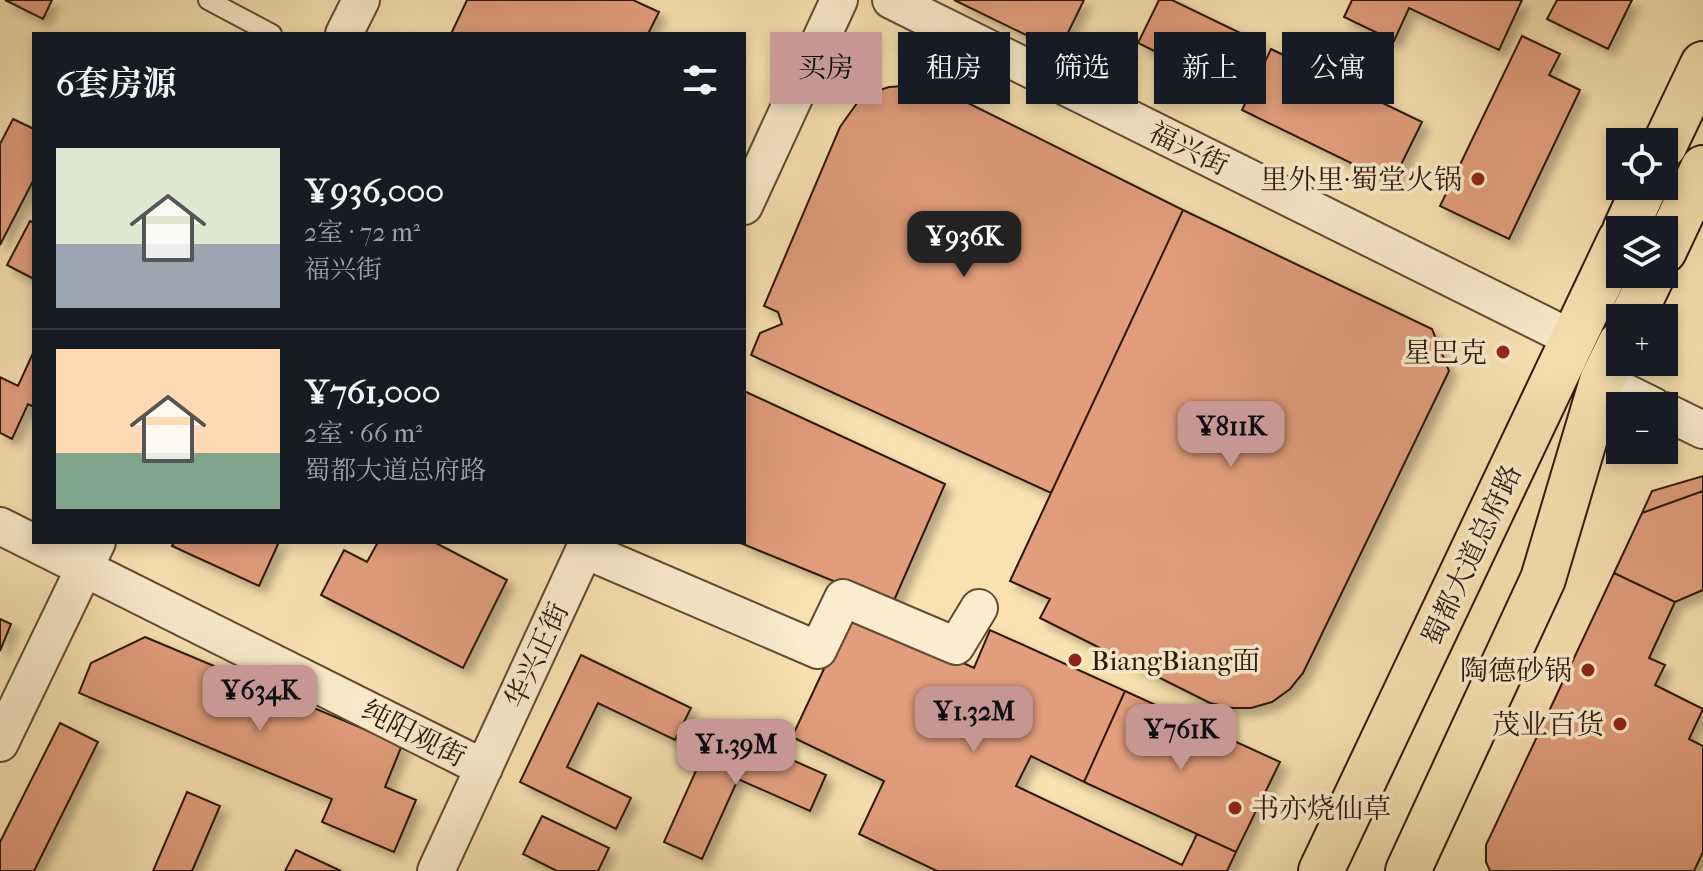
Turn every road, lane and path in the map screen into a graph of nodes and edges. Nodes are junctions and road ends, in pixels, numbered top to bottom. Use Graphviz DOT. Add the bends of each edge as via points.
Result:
graph roads {
  1 [pos="208,0"];
  2 [pos="361,0"];
  3 [pos="839,0"];
  4 [pos="891,0"];
  5 [pos="268,32"];
  6 [pos="345,32"];
  7 [pos="1703,64"];
  8 [pos="1673,128"];
  9 [pos="1703,168"];
  10 [pos="746,202"];
  11 [pos="1678,221"];
  12 [pos="1606,269"];
  13 [pos="1573,339"];
  14 [pos="1607,376"];
  15 [pos="1624,376"];
  16 [pos="1639,392"];
  17 [pos="1678,418"];
  18 [pos="1703,430"];
  19 [pos="0,526"];
  20 [pos="32,536"];
  21 [pos="56,544"];
  22 [pos="586,546"];
  23 [pos="91,555"];
  24 [pos="979,608"];
  25 [pos="0,743"];
  26 [pos="484,768"];
  27 [pos="436,871"];
  28 [pos="1321,871"];
  29 [pos="1408,871"];
  1 -- 5 [label="lane"];
  2 -- 6 [label="street"];
  3 -- 10 [label="street"];
  4 -- 13 [label="street, 福兴街"];
  7 -- 8 [label="main road"];
  9 -- 11 [label="main road"];
  12 -- 13 [label="main road, 蜀都大道总府路"];
  13 -- 28 [label="main road, 蜀都大道总府路"];
  14 -- 29 [label="main road" via="1543,579"];
  15 -- 16 [label="street"];
  17 -- 18 [label="street"];
  19 -- 20 [label="street, 纯阳观街"];
  21 -- 23 [label="street, 纯阳观街"];
  22 -- 24 [label="street" via="818,650 843,598 956,646"];
  22 -- 26 [label="street, 华兴正街"];
  23 -- 25 [label="street"];
  23 -- 26 [label="street, 纯阳观街"];
  26 -- 27 [label="street, 华兴正街"];
}
